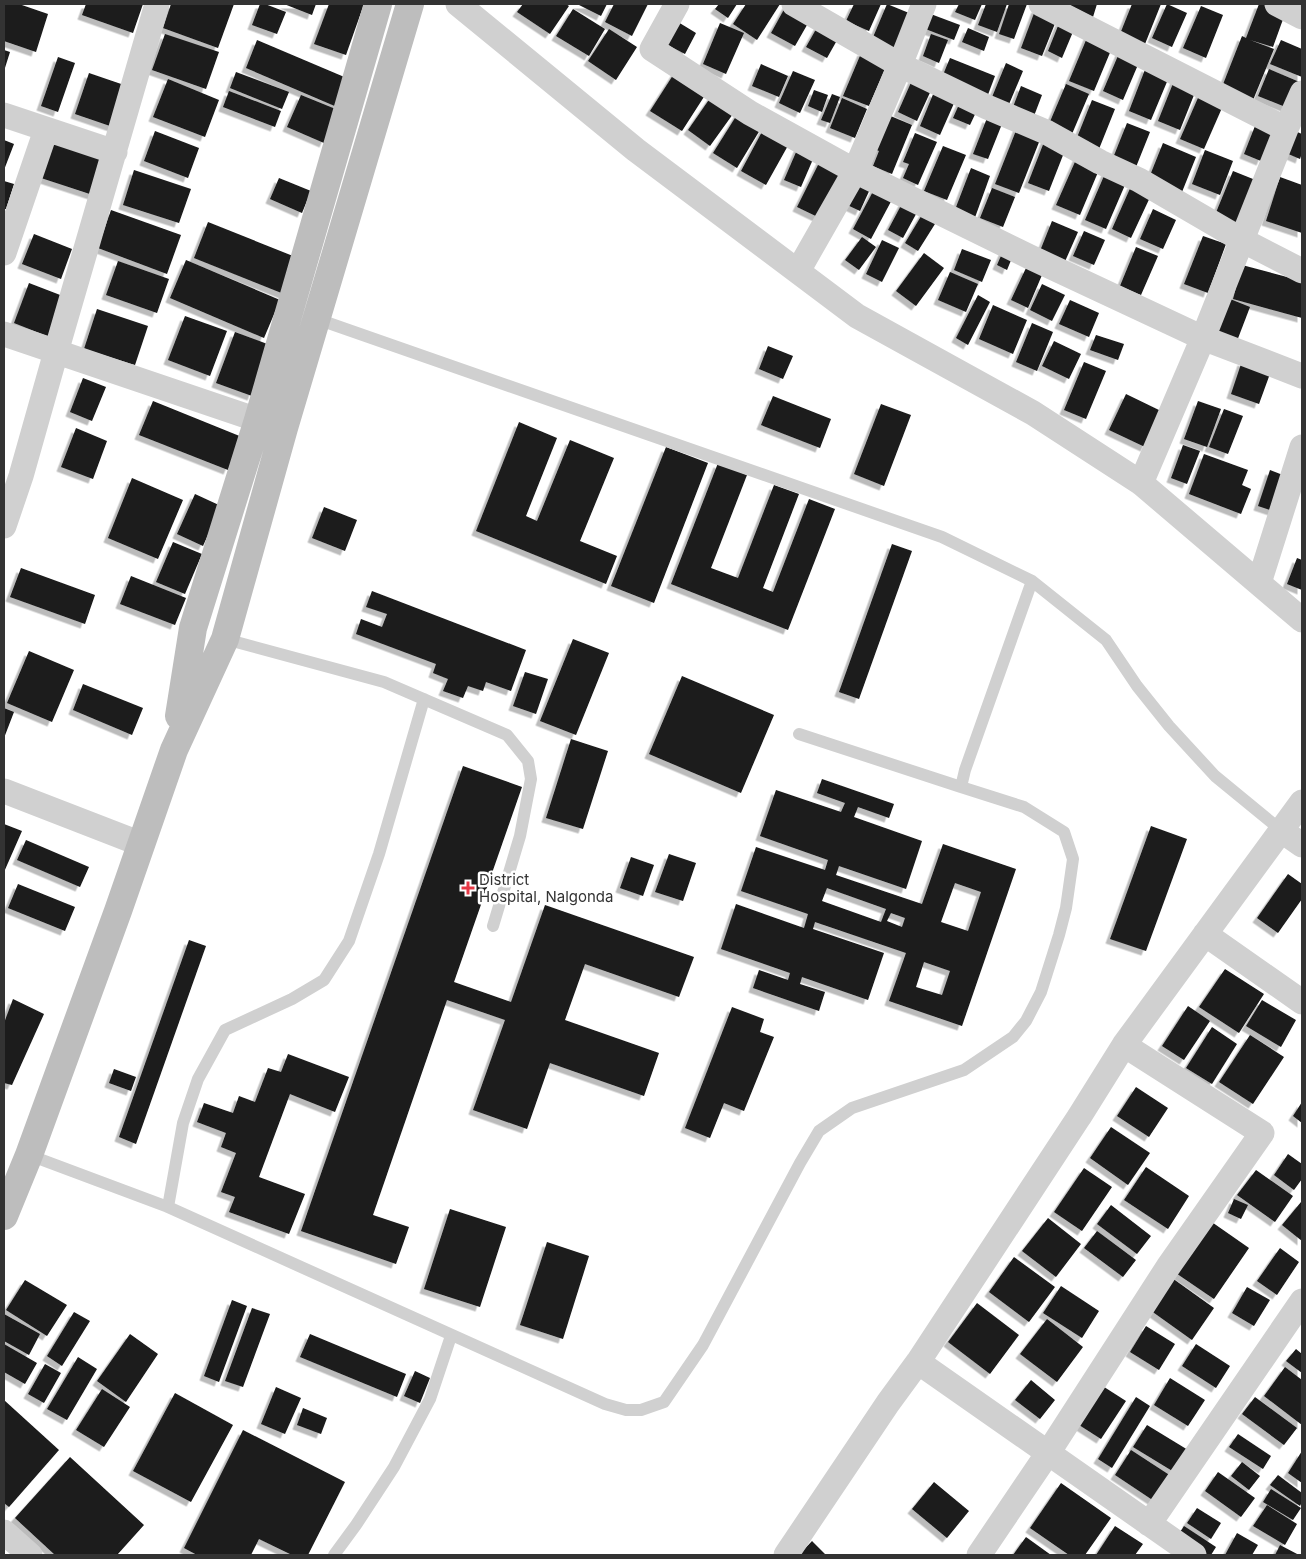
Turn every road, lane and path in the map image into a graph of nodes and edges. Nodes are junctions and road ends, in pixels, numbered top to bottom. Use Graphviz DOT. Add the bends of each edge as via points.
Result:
graph roads {
  1 [pos="157,4"];
  2 [pos="378,4"];
  3 [pos="410,4"];
  4 [pos="458,4"];
  5 [pos="678,4"];
  6 [pos="794,4"];
  7 [pos="924,4"];
  8 [pos="1041,4"];
  9 [pos="1277,4"];
  10 [pos="1302,18"];
  11 [pos="900,65"];
  12 [pos="1302,93"];
  13 [pos="4,116"];
  14 [pos="1286,129"];
  15 [pos="46,130"];
  16 [pos="114,152"];
  17 [pos="855,171"];
  18 [pos="1242,240"];
  19 [pos="4,253"];
  20 [pos="798,271"];
  21 [pos="1302,271"];
  22 [pos="317,319"];
  23 [pos="4,334"];
  24 [pos="1203,338"];
  25 [pos="56,352"];
  26 [pos="1302,376"];
  27 [pos="258,420"];
  28 [pos="1302,447"];
  29 [pos="13,473"];
  30 [pos="1141,483"];
  31 [pos="4,526"];
  32 [pos="1032,581"];
  33 [pos="1259,584"];
  34 [pos="1302,620"];
  35 [pos="225,638"];
  36 [pos="424,699"];
  37 [pos="799,734"];
  38 [pos="174,750"];
  39 [pos="961,787"];
  40 [pos="4,791"];
  41 [pos="1302,802"];
  42 [pos="1282,831"];
  43 [pos="141,844"];
  44 [pos="1302,845"];
  45 [pos="494,926"];
  46 [pos="1205,934"];
  47 [pos="1302,1002"];
  48 [pos="1124,1045"];
  49 [pos="29,1155"];
  50 [pos="9,1186"];
  51 [pos="168,1207"];
  52 [pos="4,1216"];
  53 [pos="1302,1302"];
  54 [pos="451,1336"];
  55 [pos="918,1362"];
  56 [pos="1048,1453"];
  57 [pos="1149,1524"];
  58 [pos="4,1532"];
  59 [pos="1164,1547"];
  60 [pos="30,1555"];
  61 [pos="334,1555"];
  62 [pos="786,1555"];
  63 [pos="979,1555"];
  64 [pos="1194,1555"];
  1 -- 16 [label="street"];
  2 -- 27 [label="street"];
  3 -- 22 [label="street"];
  4 -- 20 [label="street" via="636,150"];
  5 -- 17 [label="street" via="652,50 750,113"];
  6 -- 11 [label="street"];
  7 -- 11 [label="street"];
  8 -- 14 [label="street"];
  9 -- 10 [label="street"];
  11 -- 17 [label="street"];
  11 -- 18 [label="street" via="1046,132"];
  12 -- 14 [label="street"];
  13 -- 15 [label="street"];
  14 -- 18 [label="street"];
  15 -- 16 [label="street"];
  15 -- 19 [label="street"];
  16 -- 25 [label="street"];
  17 -- 20 [label="street"];
  17 -- 24 [label="street"];
  18 -- 21 [label="street"];
  18 -- 24 [label="street"];
  20 -- 30 [label="street" via="857,316 1032,413"];
  22 -- 32 [label="lane" via="942,537"];
  22 -- 35 [label="street"];
  23 -- 25 [label="street"];
  24 -- 26 [label="street"];
  24 -- 30 [label="street"];
  25 -- 27 [label="street"];
  25 -- 29 [label="street"];
  27 -- 38 [label="street" via="193,628"];
  28 -- 33 [label="street"];
  29 -- 31 [label="street"];
  30 -- 33 [label="street"];
  32 -- 39 [label="lane"];
  32 -- 42 [label="lane" via="1106,640 1136,686 1215,776"];
  33 -- 34 [label="street"];
  35 -- 36 [label="lane" via="384,682"];
  35 -- 38 [label="street"];
  36 -- 45 [label="lane" via="508,735 528,761 531,779 527,806"];
  36 -- 51 [label="lane" via="379,854 349,941 324,980 292,999 225,1030 198,1079 182,1123"];
  37 -- 39 [label="lane"];
  38 -- 43 [label="street"];
  39 -- 54 [label="lane" via="1024,806 1064,832 1073,859 1066,908 1041,992 1026,1021 1013,1037 964,1070 852,1108 819,1131 703,1345 664,1402 641,1410 605,1404"];
  40 -- 43 [label="street"];
  41 -- 42 [label="street"];
  42 -- 44 [label="street"];
  42 -- 46 [label="street"];
  43 -- 49 [label="street"];
  46 -- 47 [label="street"];
  46 -- 48 [label="street"];
  48 -- 55 [label="street"];
  48 -- 56 [label="street" via="1262,1133 1168,1267"];
  49 -- 50 [label="street"];
  49 -- 51 [label="lane"];
  50 -- 52 [label="street"];
  51 -- 54 [label="lane"];
  53 -- 57 [label="street"];
  54 -- 61 [label="lane" via="430,1399 394,1467"];
  55 -- 56 [label="street"];
  55 -- 62 [label="street"];
  56 -- 57 [label="street"];
  56 -- 63 [label="street"];
  57 -- 59 [label="street"];
  58 -- 60 [label="street"];
  59 -- 64 [label="street"];
}
